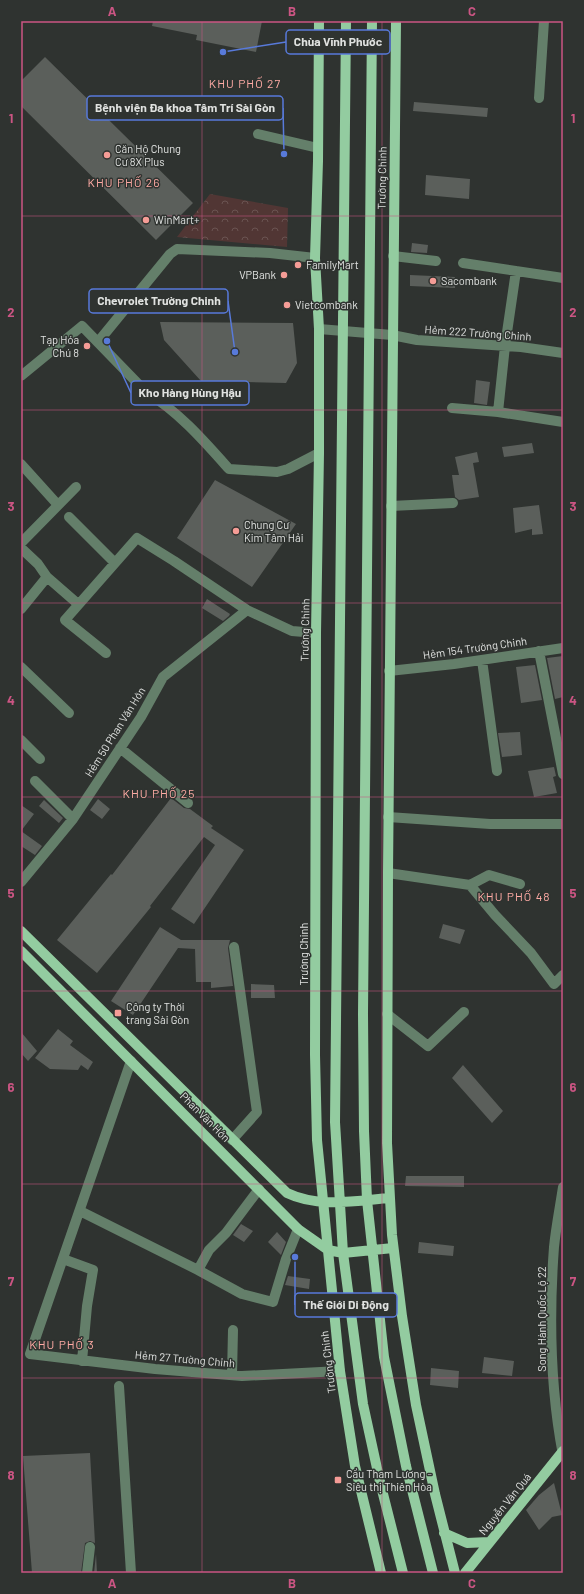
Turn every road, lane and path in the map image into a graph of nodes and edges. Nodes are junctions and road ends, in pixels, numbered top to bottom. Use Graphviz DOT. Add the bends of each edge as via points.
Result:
graph roads {
  1 [pos="319,21"];
  2 [pos="346,21"];
  3 [pos="372,21"];
  4 [pos="396,21"];
  5 [pos="544,21"];
  6 [pos="538,98"];
  7 [pos="258,134"];
  8 [pos="318,148"];
  9 [pos="393,256"];
  10 [pos="315,258"];
  11 [pos="436,261"];
  12 [pos="463,263"];
  13 [pos="516,272"];
  14 [pos="563,278"];
  15 [pos="319,329"];
  16 [pos="342,331"];
  17 [pos="370,333"];
  18 [pos="392,335"];
  19 [pos="98,342"];
  20 [pos="505,346"];
  21 [pos="563,353"];
  22 [pos="21,376"];
  23 [pos="452,408"];
  24 [pos="498,412"];
  25 [pos="563,422"];
  26 [pos="320,453"];
  27 [pos="21,464"];
  28 [pos="76,487"];
  29 [pos="452,503"];
  30 [pos="58,505"];
  31 [pos="391,506"];
  32 [pos="69,517"];
  33 [pos="21,543"];
  34 [pos="21,548"];
  35 [pos="115,563"];
  36 [pos="47,577"];
  37 [pos="78,604"];
  38 [pos="21,609"];
  39 [pos="246,610"];
  40 [pos="316,633"];
  41 [pos="563,648"];
  42 [pos="539,651"];
  43 [pos="106,653"];
  44 [pos="482,660"];
  45 [pos="21,667"];
  46 [pos="390,671"];
  47 [pos="69,713"];
  48 [pos="21,740"];
  49 [pos="120,748"];
  50 [pos="40,759"];
  51 [pos="497,772"];
  52 [pos="563,774"];
  53 [pos="35,781"];
  54 [pos="188,803"];
  55 [pos="388,817"];
  56 [pos="73,819"];
  57 [pos="563,824"];
  58 [pos="388,873"];
  59 [pos="21,882"];
  60 [pos="520,884"];
  61 [pos="470,885"];
  62 [pos="21,931"];
  63 [pos="234,947"];
  64 [pos="21,951"];
  65 [pos="563,975"];
  66 [pos="66,976"];
  67 [pos="56,986"];
  68 [pos="464,1012"];
  69 [pos="387,1014"];
  70 [pos="131,1061"];
  71 [pos="232,1140"];
  72 [pos="563,1187"];
  73 [pos="259,1189"];
  74 [pos="389,1198"];
  75 [pos="367,1200"];
  76 [pos="323,1202"];
  77 [pos="339,1202"];
  78 [pos="80,1210"];
  79 [pos="298,1229"];
  80 [pos="393,1248"];
  81 [pos="328,1250"];
  82 [pos="371,1251"];
  83 [pos="343,1253"];
  84 [pos="63,1259"];
  85 [pos="198,1270"];
  86 [pos="233,1330"];
  87 [pos="82,1360"];
  88 [pos="358,1369"];
  89 [pos="340,1371"];
  90 [pos="232,1375"];
  91 [pos="119,1386"];
  92 [pos="563,1452"];
  93 [pos="444,1533"];
  94 [pos="489,1542"];
  95 [pos="90,1547"];
  96 [pos="87,1573"];
  97 [pos="131,1573"];
  98 [pos="381,1573"];
  99 [pos="403,1573"];
  100 [pos="433,1573"];
  101 [pos="455,1573"];
  102 [pos="465,1573"];
  1 -- 8 [label="main road, Trường Chinh"];
  2 -- 16 [label="main road"];
  3 -- 17 [label="main road, Trường Chinh"];
  4 -- 9 [label="main road, Trường Chinh"];
  5 -- 6 [label="street"];
  7 -- 8 [label="street"];
  8 -- 10 [label="main road, Trường Chinh"];
  9 -- 11 [label="street"];
  9 -- 18 [label="main road, Trường Chinh"];
  10 -- 15 [label="main road, Trường Chinh"];
  10 -- 19 [label="street" via="270,253 177,249 170,254"];
  12 -- 13 [label="street"];
  13 -- 14 [label="street"];
  13 -- 20 [label="street"];
  15 -- 16 [label="street"];
  15 -- 26 [label="main road, Trường Chinh"];
  16 -- 17 [label="street"];
  16 -- 77 [label="main road" via="335,1122"];
  17 -- 18 [label="street"];
  17 -- 75 [label="main road, Trường Chinh" via="363,1014"];
  18 -- 20 [label="street, Hẻm 222 Trường Chinh" via="416,340"];
  18 -- 31 [label="main road, Trường Chinh"];
  19 -- 22 [label="street" via="82,326"];
  19 -- 26 [label="street" via="146,392 196,431 229,469 277,472"];
  20 -- 21 [label="street, Hẻm 222 Trường Chinh"];
  20 -- 24 [label="street"];
  23 -- 24 [label="street"];
  24 -- 25 [label="street"];
  26 -- 40 [label="main road, Trường Chinh"];
  27 -- 30 [label="street"];
  28 -- 30 [label="street"];
  29 -- 31 [label="street"];
  30 -- 33 [label="street"];
  31 -- 46 [label="main road, Trường Chinh"];
  32 -- 35 [label="street"];
  34 -- 36 [label="street"];
  35 -- 37 [label="street"];
  35 -- 39 [label="street" via="137,538"];
  36 -- 37 [label="street"];
  36 -- 38 [label="street"];
  37 -- 43 [label="street" via="65,620"];
  39 -- 40 [label="street" via="292,631"];
  39 -- 49 [label="street, Hẻm 50 Phan Văn Hớn" via="163,677"];
  40 -- 76 [label="main road, Trường Chinh" via="315,1055 317,1140"];
  41 -- 42 [label="street, Hẻm 154 Trường Chinh"];
  42 -- 44 [label="street, Hẻm 154 Trường Chinh"];
  42 -- 52 [label="street"];
  44 -- 46 [label="street, Hẻm 154 Trường Chinh"];
  44 -- 51 [label="street"];
  45 -- 47 [label="street"];
  46 -- 55 [label="main road, Trường Chinh"];
  48 -- 50 [label="street"];
  49 -- 54 [label="street"];
  49 -- 56 [label="street, Hẻm 50 Phan Văn Hớn"];
  53 -- 56 [label="street"];
  55 -- 57 [label="street" via="490,824"];
  55 -- 58 [label="main road, Trường Chinh"];
  56 -- 59 [label="street, Hẻm 50 Phan Văn Hớn"];
  58 -- 61 [label="street"];
  58 -- 69 [label="main road, Trường Chinh"];
  60 -- 61 [label="street" via="489,875"];
  61 -- 65 [label="street" via="554,984"];
  62 -- 66 [label="main road, Phan Văn Hớn"];
  63 -- 71 [label="street" via="257,1112"];
  64 -- 67 [label="main road, Phan Văn Hớn"];
  66 -- 67 [label="main road"];
  66 -- 71 [label="main road, Phan Văn Hớn"];
  67 -- 70 [label="main road, Phan Văn Hớn"];
  68 -- 69 [label="street" via="428,1046"];
  69 -- 74 [label="main road, Trường Chinh"];
  70 -- 73 [label="main road, Phan Văn Hớn"];
  70 -- 78 [label="street"];
  71 -- 76 [label="main road, Phan Văn Hớn" via="287,1193 298,1198"];
  72 -- 92 [label="street, Song Hành Quốc Lộ 22" via="554,1247 552,1328 555,1400"];
  73 -- 79 [label="main road, Phan Văn Hớn"];
  73 -- 85 [label="street" via="226,1233 209,1250"];
  74 -- 75 [label="main road, Phan Văn Hớn"];
  74 -- 80 [label="main road, Trường Chinh"];
  75 -- 77 [label="main road, Phan Văn Hớn"];
  75 -- 82 [label="main road, Trường Chinh"];
  76 -- 77 [label="main road, Phan Văn Hớn"];
  76 -- 81 [label="main road, Trường Chinh"];
  77 -- 83 [label="main road"];
  78 -- 84 [label="street"];
  78 -- 85 [label="street"];
  79 -- 81 [label="main road, Phan Văn Hớn"];
  79 -- 85 [label="street" via="273,1302 242,1294"];
  80 -- 82 [label="main road, Phan Văn Hớn"];
  80 -- 93 [label="main road, Trường Chinh" via="416,1405"];
  81 -- 83 [label="main road, Phan Văn Hớn"];
  81 -- 89 [label="main road, Trường Chinh"];
  82 -- 83 [label="main road, Phan Văn Hớn"];
  82 -- 100 [label="main road, Trường Chinh" via="384,1356 406,1466"];
  83 -- 88 [label="main road"];
  84 -- 87 [label="street" via="93,1270"];
  84 -- 87 [label="street, Hẻm 27 Trường Chinh" via="30,1354"];
  86 -- 90 [label="street"];
  87 -- 90 [label="street, Hẻm 27 Trường Chinh"];
  88 -- 89 [label="main road"];
  88 -- 99 [label="main road" via="376,1466"];
  89 -- 90 [label="street, Hẻm 27 Trường Chinh"];
  89 -- 98 [label="main road, Trường Chinh" via="355,1466"];
  91 -- 97 [label="street"];
  92 -- 94 [label="main road, Nguyễn Văn Quá"];
  93 -- 94 [label="main road" via="467,1543"];
  93 -- 101 [label="main road, Trường Chinh"];
  94 -- 102 [label="main road, Nguyễn Văn Quá"];
  95 -- 96 [label="street"];
}
